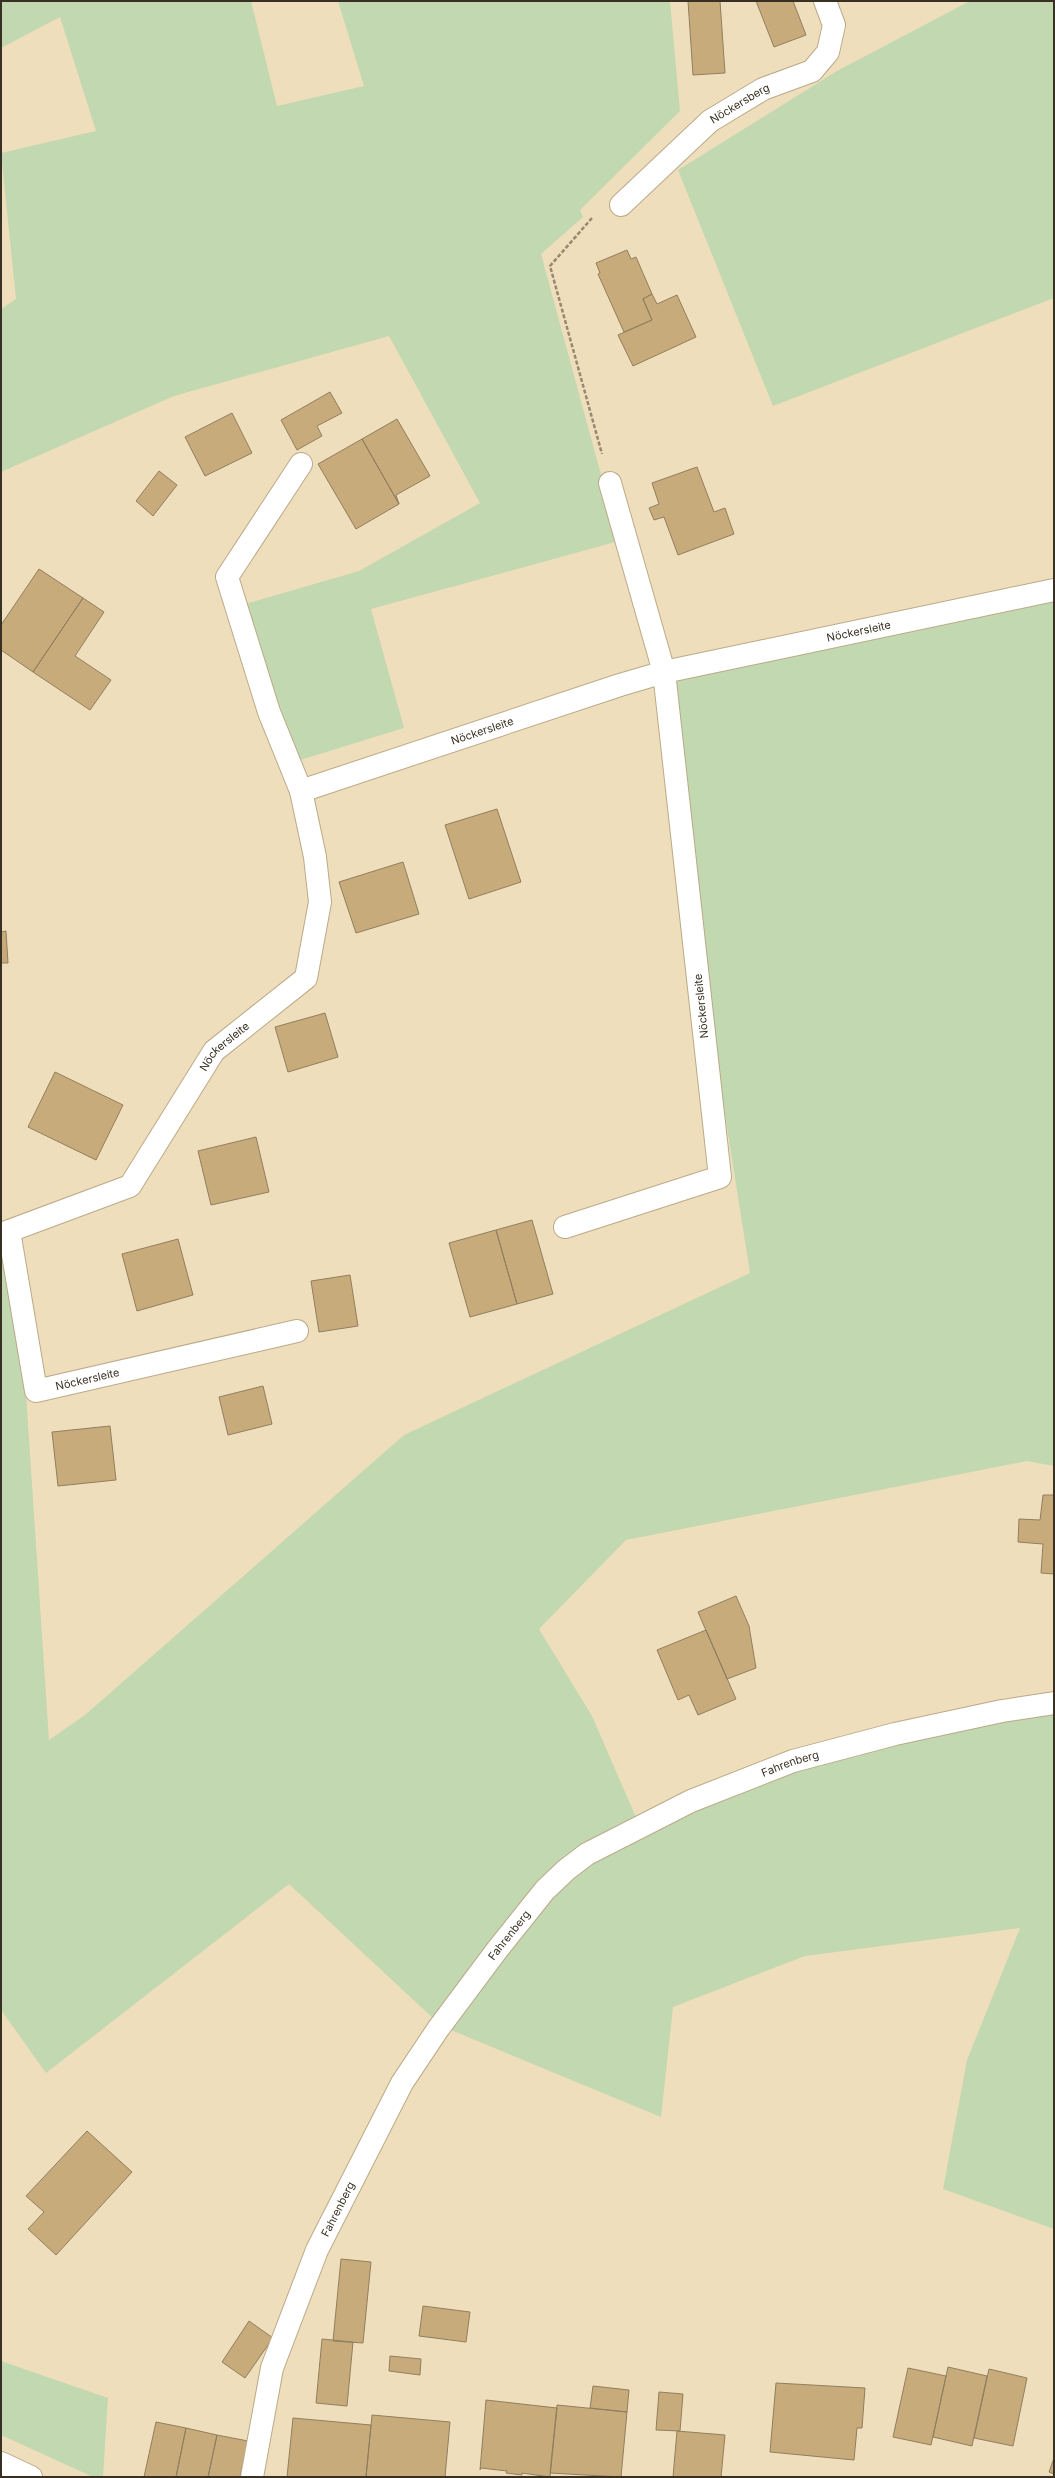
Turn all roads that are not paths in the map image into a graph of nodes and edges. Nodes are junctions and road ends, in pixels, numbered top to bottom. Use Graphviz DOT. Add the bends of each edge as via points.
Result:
graph roads {
  1 [pos="825,1"];
  2 [pos="621,205"];
  3 [pos="301,464"];
  4 [pos="610,483"];
  5 [pos="1054,590"];
  6 [pos="664,672"];
  7 [pos="301,791"];
  8 [pos="564,1227"];
  9 [pos="5,1232"];
  10 [pos="297,1331"];
  11 [pos="1054,1703"];
  12 [pos="1,2463"];
  13 [pos="31,2477"];
  14 [pos="252,2477"];
  1 -- 2 [label="street, Nöckersberg" via="834,25 828,52 812,71 763,89 710,121"];
  3 -- 7 [label="street, Nöckersleite" via="227,577 269,712"];
  4 -- 6 [label="street, Nöckersleite"];
  5 -- 6 [label="street, Nöckersleite"];
  6 -- 7 [label="street, Nöckersleite"];
  6 -- 8 [label="street, Nöckersleite" via="720,1177"];
  7 -- 9 [label="street, Nöckersleite" via="315,857 320,902 306,978 214,1051 130,1186"];
  9 -- 10 [label="street, Nöckersleite" via="36,1391"];
  11 -- 14 [label="street, Fahrenberg" via="1002,1711 895,1734 793,1761 684,1804 587,1854 555,1880 438,2029 402,2083 384,2117 317,2250 272,2368"];
  12 -- 13 [label="street"];
}
